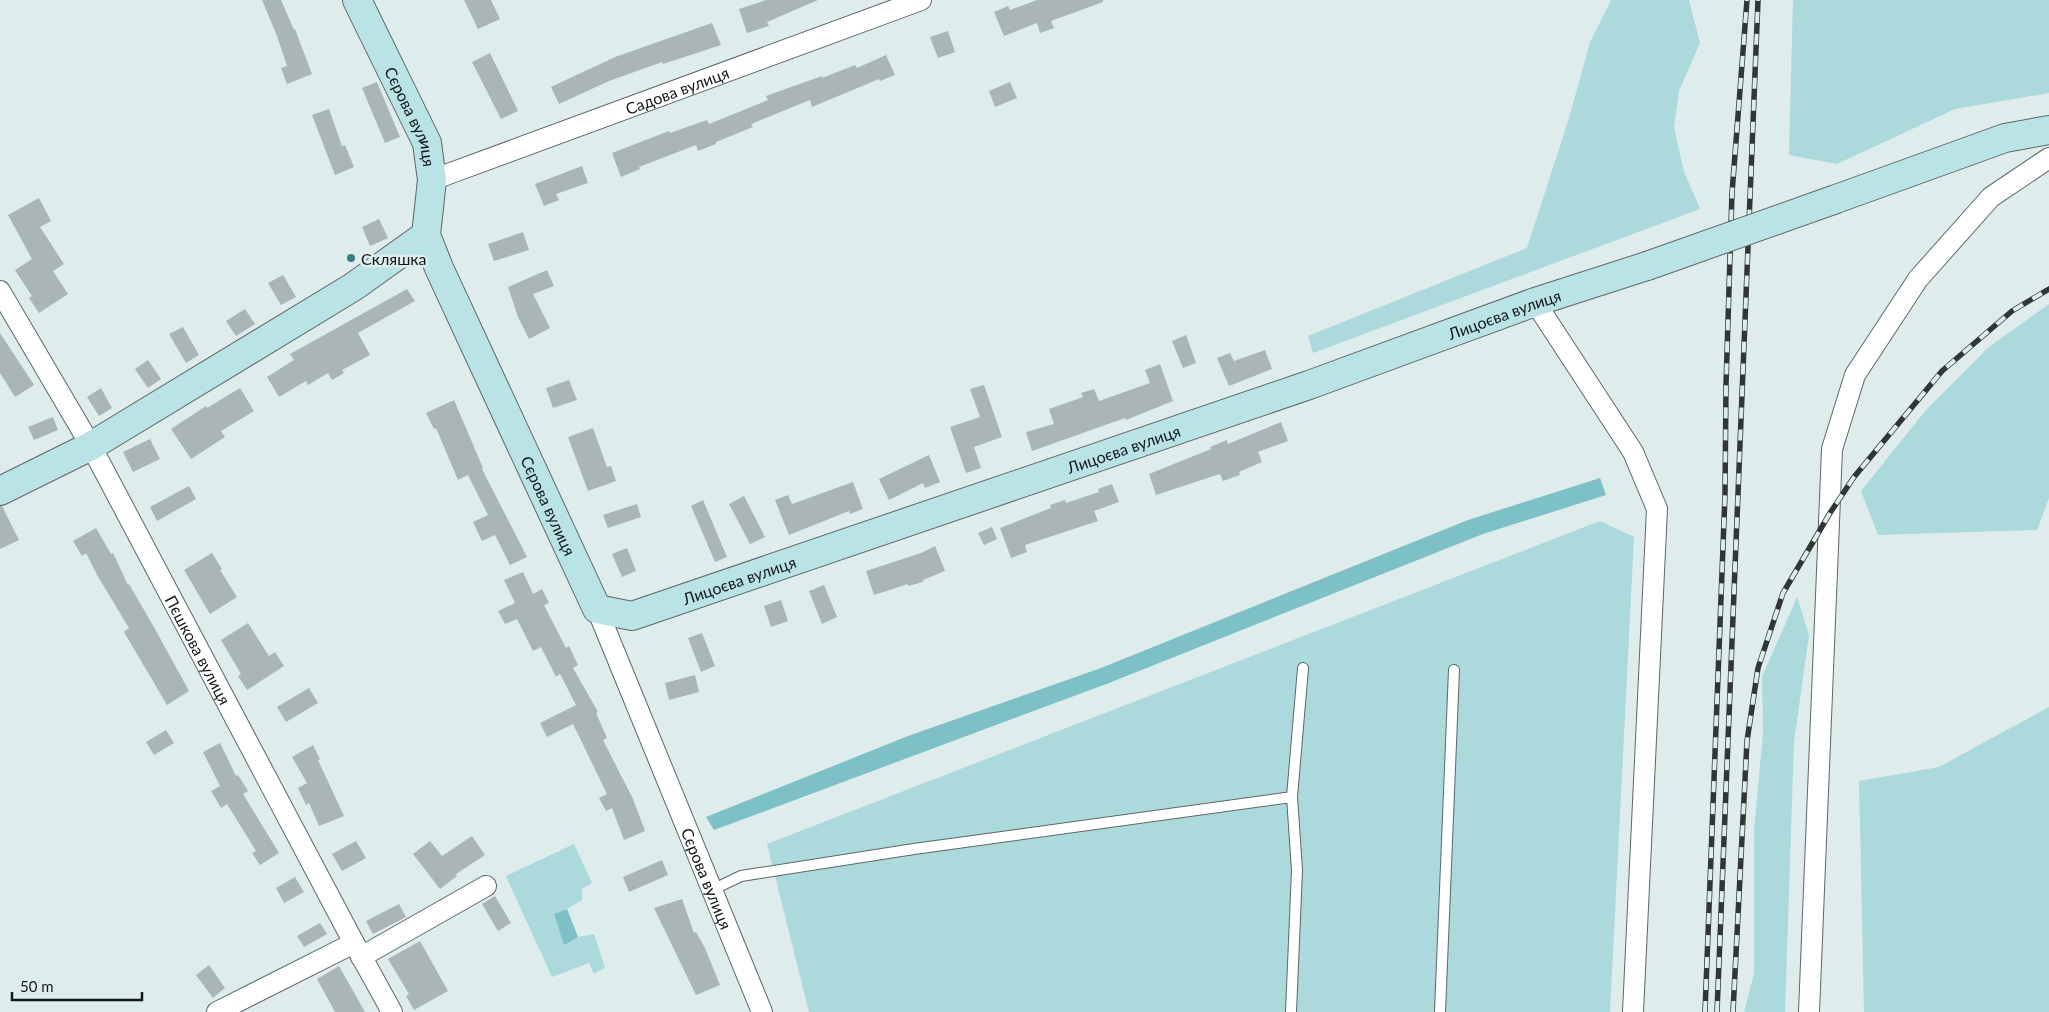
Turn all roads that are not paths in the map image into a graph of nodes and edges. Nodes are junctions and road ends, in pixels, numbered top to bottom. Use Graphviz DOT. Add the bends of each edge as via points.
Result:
graph roads {
  1 [pos="357,0"];
  2 [pos="922,0"];
  3 [pos="2049,130"];
  4 [pos="2049,158"];
  5 [pos="432,180"];
  6 [pos="426,235"];
  7 [pos="0,291"];
  8 [pos="1535,302"];
  9 [pos="91,446"];
  10 [pos="0,491"];
  11 [pos="597,609"];
  12 [pos="1304,668"];
  13 [pos="1454,670"];
  14 [pos="1292,797"];
  15 [pos="486,886"];
  16 [pos="712,890"];
  17 [pos="358,950"];
  18 [pos="217,1012"];
  19 [pos="392,1012"];
  20 [pos="762,1012"];
  21 [pos="1291,1012"];
  22 [pos="1440,1012"];
  23 [pos="1633,1012"];
  24 [pos="1809,1012"];
  1 -- 5 [label="street, Сєрова вулиця" via="427,143"];
  2 -- 5 [label="street, Садова вулиця"];
  3 -- 8 [label="street, Лицоєва вулиця, bridge" via="2005,138 1647,266"];
  4 -- 24 [label="street" via="1991,197 1918,278 1855,375 1832,449"];
  5 -- 6 [label="street, Сєрова вулиця"];
  6 -- 9 [label="street" via="353,287"];
  6 -- 11 [label="street, Сєрова вулиця"];
  7 -- 9 [label="street, Пєшкова вулиця"];
  8 -- 11 [label="street, Лицоєва вулиця" via="1309,385 632,616"];
  8 -- 23 [label="street" via="1633,452 1657,509"];
  9 -- 10 [label="street"];
  9 -- 17 [label="street, Пєшкова вулиця"];
  11 -- 16 [label="street, Сєрова вулиця"];
  12 -- 14 [label="lane"];
  13 -- 22 [label="lane"];
  14 -- 16 [label="lane" via="742,876"];
  14 -- 21 [label="lane" via="1297,870"];
  15 -- 17 [label="street"];
  16 -- 20 [label="street, Сєрова вулиця"];
  17 -- 18 [label="street"];
  17 -- 19 [label="street, Пєшкова вулиця"];
}
